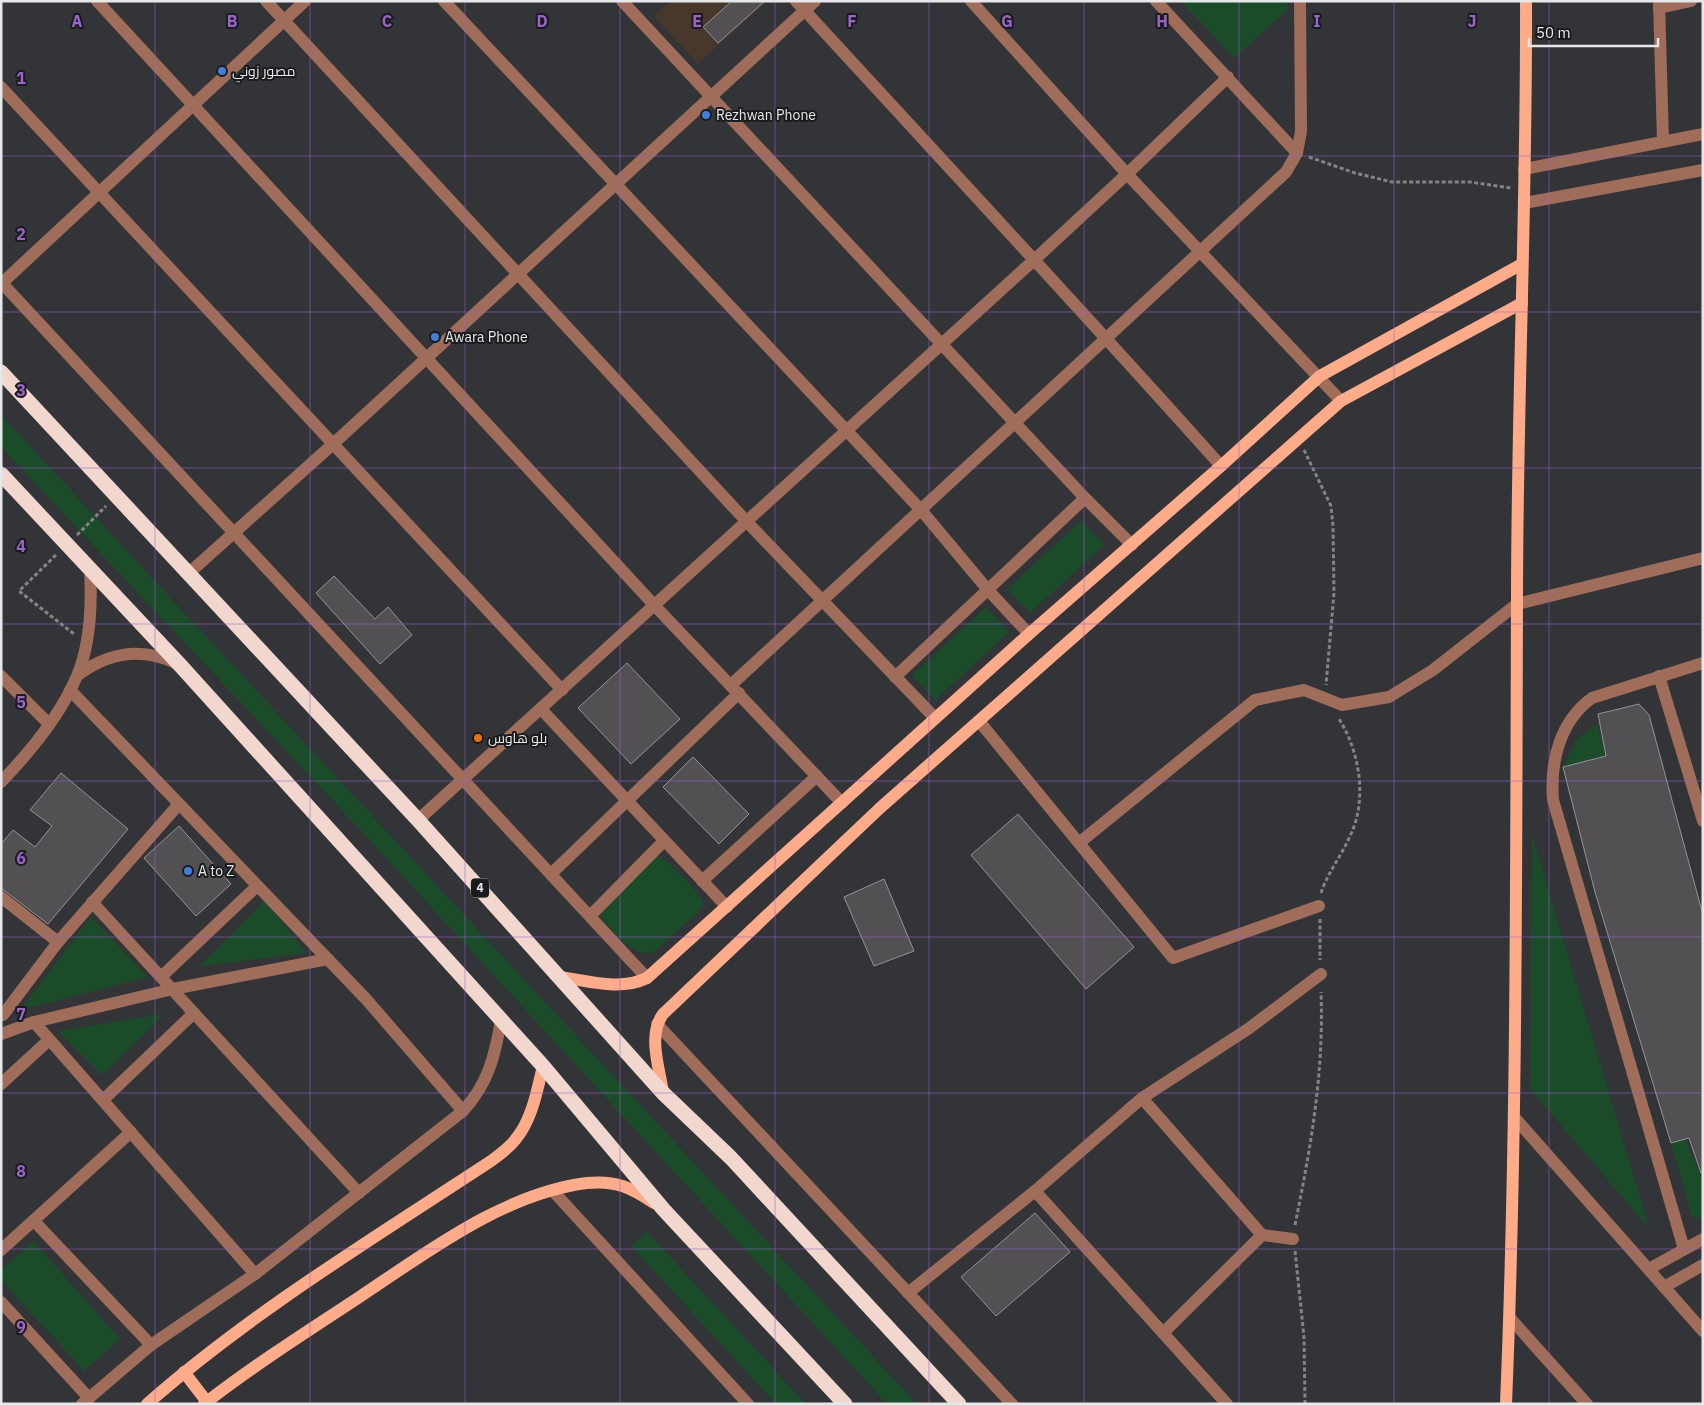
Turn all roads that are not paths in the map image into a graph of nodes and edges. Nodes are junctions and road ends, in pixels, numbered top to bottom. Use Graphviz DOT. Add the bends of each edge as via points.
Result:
graph roads {
  1 [pos="97,1"];
  2 [pos="266,1"];
  3 [pos="305,1"];
  4 [pos="444,1"];
  5 [pos="622,1"];
  6 [pos="816,1"];
  7 [pos="971,1"];
  8 [pos="1156,1"];
  9 [pos="1300,1"];
  10 [pos="1526,1"];
  11 [pos="1692,1"];
  12 [pos="1659,4"];
  13 [pos="801,6"];
  14 [pos="284,20"];
  15 [pos="1228,77"];
  16 [pos="1,87"];
  17 [pos="712,96"];
  18 [pos="193,105"];
  19 [pos="1703,134"];
  20 [pos="1663,141"];
  21 [pos="1297,153"];
  22 [pos="1524,169"];
  23 [pos="1703,170"];
  24 [pos="1127,174"];
  25 [pos="616,184"];
  26 [pos="99,192"];
  27 [pos="1524,203"];
  28 [pos="1202,252"];
  29 [pos="1033,261"];
  30 [pos="1522,264"];
  31 [pos="518,274"];
  32 [pos="2,283"];
  33 [pos="1522,303"];
  34 [pos="1107,339"];
  35 [pos="943,343"];
  36 [pos="426,358"];
  37 [pos="1,372"];
  38 [pos="1320,376"];
  39 [pos="1341,400"];
  40 [pos="1017,422"];
  41 [pos="847,430"];
  42 [pos="333,444"];
  43 [pos="1221,466"];
  44 [pos="1,474"];
  45 [pos="1085,498"];
  46 [pos="921,510"];
  47 [pos="747,522"];
  48 [pos="233,533"];
  49 [pos="1132,545"];
  50 [pos="1703,558"];
  51 [pos="90,569"];
  52 [pos="189,573"];
  53 [pos="988,590"];
  54 [pos="823,600"];
  55 [pos="1517,604"];
  56 [pos="655,606"];
  57 [pos="1028,634"];
  58 [pos="1703,662"];
  59 [pos="180,665"];
  60 [pos="78,675"];
  61 [pos="1,676"];
  62 [pos="1659,676"];
  63 [pos="895,677"];
  64 [pos="735,689"];
  65 [pos="70,690"];
  66 [pos="562,690"];
  67 [pos="541,708"];
  68 [pos="935,718"];
  69 [pos="979,721"];
  70 [pos="48,724"];
  71 [pos="817,776"];
  72 [pos="462,778"];
  73 [pos="1,782"];
  74 [pos="627,801"];
  75 [pos="842,803"];
  76 [pos="179,804"];
  77 [pos="418,820"];
  78 [pos="1703,821"];
  79 [pos="664,841"];
  80 [pos="1079,843"];
  81 [pos="551,874"];
  82 [pos="702,881"];
  83 [pos="257,886"];
  84 [pos="1,897"];
  85 [pos="92,902"];
  86 [pos="1319,906"];
  87 [pos="727,907"];
  88 [pos="590,916"];
  89 [pos="58,942"];
  90 [pos="328,960"];
  91 [pos="1321,974"];
  92 [pos="161,977"];
  93 [pos="560,977"];
  94 [pos="647,978"];
  95 [pos="173,989"];
  96 [pos="194,1013"];
  97 [pos="2,1014"];
  98 [pos="501,1020"];
  99 [pos="34,1022"];
  100 [pos="657,1024"];
  101 [pos="15,1029"];
  102 [pos="1,1034"];
  103 [pos="49,1040"];
  104 [pos="543,1066"];
  105 [pos="1,1084"];
  106 [pos="664,1093"];
  107 [pos="1142,1098"];
  108 [pos="103,1100"];
  109 [pos="464,1111"];
  110 [pos="1514,1118"];
  111 [pos="130,1132"];
  112 [pos="553,1190"];
  113 [pos="1035,1191"];
  114 [pos="359,1193"];
  115 [pos="664,1210"];
  116 [pos="34,1221"];
  117 [pos="1262,1235"];
  118 [pos="1293,1239"];
  119 [pos="1703,1239"];
  120 [pos="1684,1249"];
  121 [pos="1,1250"];
  122 [pos="1703,1265"];
  123 [pos="1649,1269"];
  124 [pos="255,1274"];
  125 [pos="1664,1287"];
  126 [pos="908,1293"];
  127 [pos="1,1302"];
  128 [pos="1510,1318"];
  129 [pos="1703,1331"];
  130 [pos="1163,1333"];
  131 [pos="151,1344"];
  132 [pos="184,1372"];
  133 [pos="85,1401"];
  134 [pos="206,1403"];
  135 [pos="147,1404"];
  136 [pos="748,1404"];
  137 [pos="845,1404"];
  138 [pos="959,1404"];
  139 [pos="1012,1404"];
  140 [pos="1227,1404"];
  141 [pos="1506,1404"];
  142 [pos="1587,1404"];
  1 -- 18 [label="street"];
  2 -- 14 [label="street"];
  3 -- 14 [label="street"];
  4 -- 25 [label="street"];
  5 -- 17 [label="street"];
  6 -- 13 [label="street"];
  7 -- 24 [label="street"];
  8 -- 15 [label="street"];
  9 -- 21 [label="street" via="1301,132"];
  10 -- 22 [label="main road"];
  11 -- 12 [label="street"];
  12 -- 20 [label="street"];
  13 -- 17 [label="street"];
  13 -- 29 [label="street"];
  14 -- 18 [label="street"];
  14 -- 31 [label="street"];
  15 -- 21 [label="street"];
  15 -- 24 [label="street"];
  16 -- 26 [label="street"];
  17 -- 25 [label="street"];
  17 -- 35 [label="street"];
  18 -- 26 [label="street"];
  18 -- 36 [label="street"];
  19 -- 20 [label="street"];
  20 -- 22 [label="street"];
  21 -- 28 [label="street" via="1286,172"];
  22 -- 27 [label="main road"];
  23 -- 27 [label="street"];
  24 -- 28 [label="street"];
  24 -- 29 [label="street"];
  25 -- 31 [label="street"];
  25 -- 41 [label="street"];
  26 -- 32 [label="street"];
  26 -- 42 [label="street"];
  27 -- 30 [label="main road"];
  28 -- 34 [label="street"];
  28 -- 38 [label="street"];
  29 -- 34 [label="street"];
  29 -- 35 [label="street"];
  30 -- 33 [label="main road"];
  30 -- 38 [label="main road"];
  31 -- 36 [label="street"];
  31 -- 47 [label="street"];
  32 -- 48 [label="street"];
  33 -- 39 [label="main road"];
  33 -- 55 [label="main road"];
  34 -- 40 [label="street"];
  34 -- 43 [label="street"];
  35 -- 40 [label="street"];
  35 -- 41 [label="street"];
  36 -- 42 [label="street"];
  36 -- 56 [label="street"];
  37 -- 52 [label="highway, 4"];
  38 -- 39 [label="street"];
  38 -- 43 [label="main road"];
  39 -- 69 [label="main road"];
  40 -- 45 [label="street"];
  40 -- 46 [label="street"];
  41 -- 46 [label="street"];
  41 -- 47 [label="street"];
  42 -- 48 [label="street"];
  42 -- 66 [label="street"];
  43 -- 49 [label="main road"];
  44 -- 51 [label="highway"];
  45 -- 49 [label="street"];
  45 -- 53 [label="street"];
  46 -- 53 [label="street"];
  46 -- 54 [label="street"];
  47 -- 54 [label="street"];
  47 -- 56 [label="street"];
  48 -- 52 [label="street"];
  48 -- 72 [label="street"];
  49 -- 57 [label="main road"];
  50 -- 55 [label="street"];
  51 -- 59 [label="highway"];
  51 -- 60 [label="street" via="90,626"];
  52 -- 77 [label="highway, 4"];
  53 -- 57 [label="street"];
  53 -- 63 [label="street"];
  54 -- 63 [label="street"];
  54 -- 64 [label="street"];
  55 -- 80 [label="street" via="1433,670 1389,697 1342,705 1304,690 1255,700"];
  55 -- 110 [label="main road"];
  56 -- 64 [label="street"];
  56 -- 66 [label="street"];
  57 -- 68 [label="main road"];
  58 -- 62 [label="street"];
  59 -- 60 [label="street" via="154,655 126,654 100,660"];
  59 -- 98 [label="highway"];
  60 -- 65 [label="street"];
  61 -- 70 [label="street"];
  62 -- 78 [label="street"];
  62 -- 120 [label="street" via="1592,698 1575,712 1561,738 1552,785 1553,800"];
  63 -- 68 [label="street"];
  64 -- 71 [label="street"];
  64 -- 74 [label="street"];
  65 -- 70 [label="street"];
  65 -- 76 [label="street"];
  66 -- 67 [label="street"];
  67 -- 72 [label="street"];
  67 -- 74 [label="street"];
  68 -- 75 [label="main road"];
  69 -- 80 [label="street"];
  69 -- 100 [label="main road" via="880,808 667,1009"];
  70 -- 73 [label="street"];
  71 -- 75 [label="street"];
  71 -- 82 [label="street"];
  72 -- 77 [label="street"];
  72 -- 81 [label="street"];
  74 -- 79 [label="street"];
  74 -- 81 [label="street"];
  75 -- 87 [label="main road"];
  76 -- 83 [label="street"];
  76 -- 85 [label="street"];
  77 -- 93 [label="highway, 4"];
  79 -- 82 [label="street"];
  79 -- 88 [label="street"];
  80 -- 86 [label="street" via="1173,958"];
  81 -- 88 [label="street"];
  82 -- 87 [label="street"];
  83 -- 90 [label="street"];
  83 -- 92 [label="street"];
  84 -- 89 [label="street"];
  85 -- 89 [label="street"];
  85 -- 92 [label="street"];
  87 -- 94 [label="main road"];
  88 -- 94 [label="street"];
  89 -- 97 [label="street"];
  90 -- 95 [label="street"];
  90 -- 109 [label="street"];
  91 -- 107 [label="street" via="1248,1029"];
  92 -- 95 [label="street"];
  93 -- 94 [label="main road" via="616,985 628,985"];
  93 -- 106 [label="highway, 4"];
  95 -- 96 [label="street"];
  95 -- 99 [label="street"];
  96 -- 108 [label="street"];
  96 -- 114 [label="street"];
  97 -- 101 [label="street"];
  98 -- 104 [label="highway"];
  98 -- 109 [label="street" via="492,1067"];
  99 -- 101 [label="street"];
  99 -- 103 [label="street"];
  100 -- 106 [label="main road" via="655,1039"];
  100 -- 126 [label="street"];
  101 -- 102 [label="street"];
  103 -- 105 [label="street"];
  103 -- 108 [label="street"];
  104 -- 115 [label="highway"];
  104 -- 132 [label="main road" via="529,1115 515,1141 491,1161 258,1315"];
  106 -- 138 [label="highway, 4" via="731,1158"];
  107 -- 113 [label="street"];
  107 -- 117 [label="street"];
  108 -- 111 [label="street"];
  109 -- 114 [label="street"];
  110 -- 123 [label="street"];
  110 -- 128 [label="main road"];
  111 -- 116 [label="street"];
  111 -- 124 [label="street"];
  112 -- 115 [label="main road" via="588,1183 614,1184 632,1188"];
  112 -- 134 [label="main road" via="516,1202 443,1244 334,1313"];
  112 -- 136 [label="street"];
  113 -- 126 [label="street"];
  113 -- 130 [label="street"];
  114 -- 124 [label="street"];
  115 -- 137 [label="highway"];
  116 -- 121 [label="street"];
  116 -- 131 [label="street"];
  117 -- 118 [label="street"];
  117 -- 130 [label="street"];
  119 -- 120 [label="street"];
  120 -- 123 [label="street"];
  122 -- 125 [label="street"];
  123 -- 125 [label="street"];
  124 -- 131 [label="street"];
  125 -- 129 [label="street"];
  126 -- 139 [label="street"];
  127 -- 133 [label="street"];
  128 -- 141 [label="main road"];
  128 -- 142 [label="street"];
  130 -- 140 [label="street"];
  131 -- 133 [label="street"];
  132 -- 134 [label="main road"];
  132 -- 135 [label="main road"];
}
